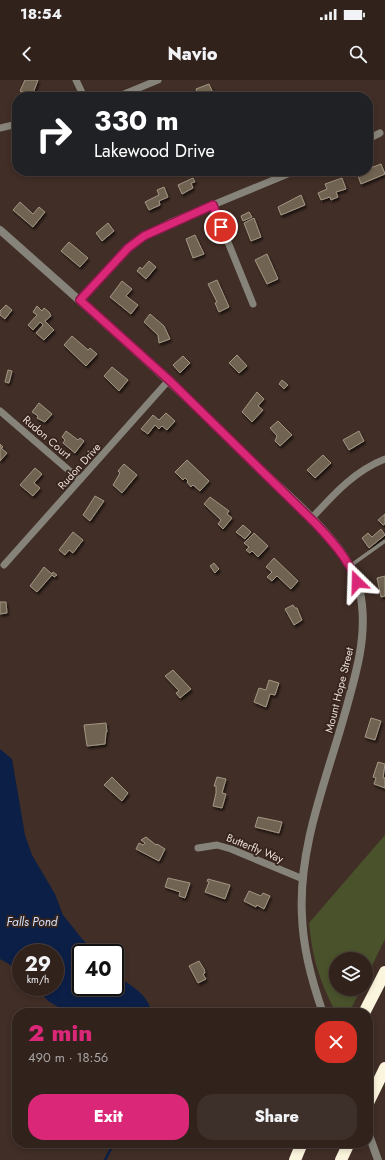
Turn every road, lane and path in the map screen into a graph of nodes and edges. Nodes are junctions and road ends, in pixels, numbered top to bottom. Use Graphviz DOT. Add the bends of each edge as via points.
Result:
graph roads {
  1 [pos="76,80"];
  2 [pos="158,80"];
  3 [pos="82,92"];
  4 [pos="129,92"];
  5 [pos="12,125"];
  6 [pos="0,128"];
  7 [pos="380,133"];
  8 [pos="373,136"];
  9 [pos="283,176"];
  10 [pos="213,205"];
  11 [pos="0,230"];
  12 [pos="80,300"];
  13 [pos="253,304"];
  14 [pos="169,380"];
  15 [pos="0,411"];
  16 [pos="385,458"];
  17 [pos="80,480"];
  18 [pos="311,519"];
  19 [pos="385,541"];
  20 [pos="4,565"];
  21 [pos="350,566"];
  22 [pos="198,848"];
  23 [pos="303,879"];
  24 [pos="385,972"];
  25 [pos="322,1008"];
  26 [pos="367,1008"];
  27 [pos="385,1068"];
  28 [pos="373,1093"];
  29 [pos="373,1146"];
  30 [pos="300,1148"];
  31 [pos="295,1160"];
  32 [pos="378,1160"];
  1 -- 3 [label="street"];
  2 -- 4 [label="street"];
  5 -- 6 [label="street"];
  7 -- 8 [label="street"];
  9 -- 10 [label="street"];
  10 -- 12 [label="street" via="144,236 128,248"];
  10 -- 13 [label="street"];
  11 -- 12 [label="street, Mount Hope Street"];
  12 -- 14 [label="street, Mount Hope Street"];
  14 -- 17 [label="street, Rudon Drive"];
  14 -- 18 [label="street, Mount Hope Street"];
  15 -- 17 [label="street, Rudon Court"];
  16 -- 18 [label="street" via="353,477"];
  17 -- 20 [label="street, Rudon Drive"];
  18 -- 21 [label="street, Mount Hope Street" via="339,548"];
  19 -- 21 [label="lane"];
  21 -- 23 [label="street, Mount Hope Street" via="362,604 363,641 309,839"];
  22 -- 23 [label="street, Butterfly Way" via="217,845 231,849"];
  23 -- 25 [label="street, Mount Hope Street" via="302,915 307,958"];
  24 -- 26 [label="highway"];
  27 -- 28 [label="highway"];
  29 -- 32 [label="street"];
  30 -- 31 [label="highway"];
}
